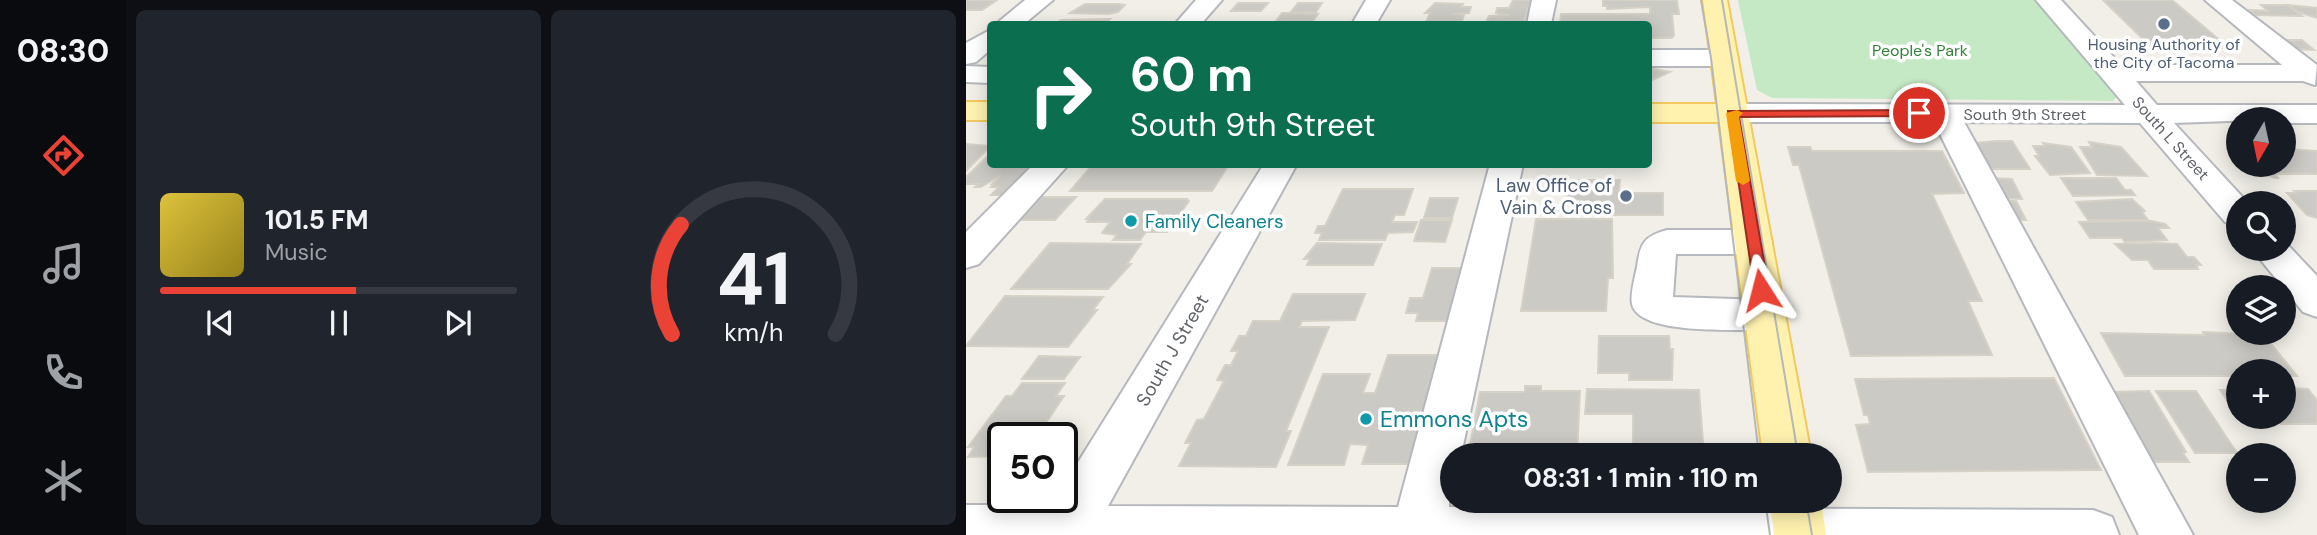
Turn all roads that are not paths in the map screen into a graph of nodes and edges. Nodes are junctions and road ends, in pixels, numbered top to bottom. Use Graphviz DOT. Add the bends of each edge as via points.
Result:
graph roads {
  1 [pos="1041,0"];
  2 [pos="1210,0"];
  3 [pos="1378,0"];
  4 [pos="1544,0"];
  5 [pos="1715,0"];
  6 [pos="2048,0"];
  7 [pos="2217,0"];
  8 [pos="1012,21"];
  9 [pos="1189,21"];
  10 [pos="1366,21"];
  11 [pos="1540,21"];
  12 [pos="1652,58"];
  13 [pos="1724,58"];
  14 [pos="2113,73"];
  15 [pos="966,74"];
  16 [pos="987,75"];
  17 [pos="2313,75"];
  18 [pos="966,111"];
  19 [pos="987,111"];
  20 [pos="1652,113"];
  21 [pos="1732,113"];
  22 [pos="1944,113"];
  23 [pos="2150,114"];
  24 [pos="2317,114"];
  25 [pos="1050,168"];
  26 [pos="1279,168"];
  27 [pos="1506,168"];
  28 [pos="2226,200"];
  29 [pos="1753,242"];
  30 [pos="966,255"];
  31 [pos="2281,261"];
  32 [pos="2317,302"];
  33 [pos="1765,314"];
  34 [pos="1785,443"];
  35 [pos="1797,513"];
  36 [pos="966,530"];
  37 [pos="1064,533"];
  38 [pos="1418,533"];
  39 [pos="1800,535"];
  40 [pos="2093,535"];
  41 [pos="2167,535"];
  1 -- 8 [label="street"];
  2 -- 9 [label="street"];
  3 -- 10 [label="street"];
  4 -- 11 [label="street"];
  5 -- 13 [label="main road"];
  6 -- 14 [label="street, South L Street"];
  7 -- 17 [label="street"];
  12 -- 13 [label="street"];
  13 -- 21 [label="main road"];
  14 -- 17 [label="street"];
  14 -- 23 [label="street, South L Street"];
  15 -- 16 [label="street"];
  18 -- 19 [label="main road"];
  20 -- 21 [label="main road, South 9th Street"];
  21 -- 22 [label="street, South 9th Street"];
  21 -- 29 [label="main road"];
  22 -- 23 [label="street, South 9th Street"];
  22 -- 41 [label="street"];
  23 -- 24 [label="street, South 9th Street"];
  23 -- 28 [label="street, South L Street"];
  25 -- 30 [label="street"];
  26 -- 37 [label="street, South J Street"];
  27 -- 38 [label="street"];
  29 -- 33 [label="main road"];
  29 -- 33 [label="street" via="1667,242 1658,247 1652,304 1668,312"];
  31 -- 32 [label="street"];
  33 -- 34 [label="main road"];
  35 -- 39 [label="main road"];
  36 -- 37 [label="street"];
  37 -- 38 [label="street"];
  38 -- 39 [label="street"];
  39 -- 40 [label="street"];
}
